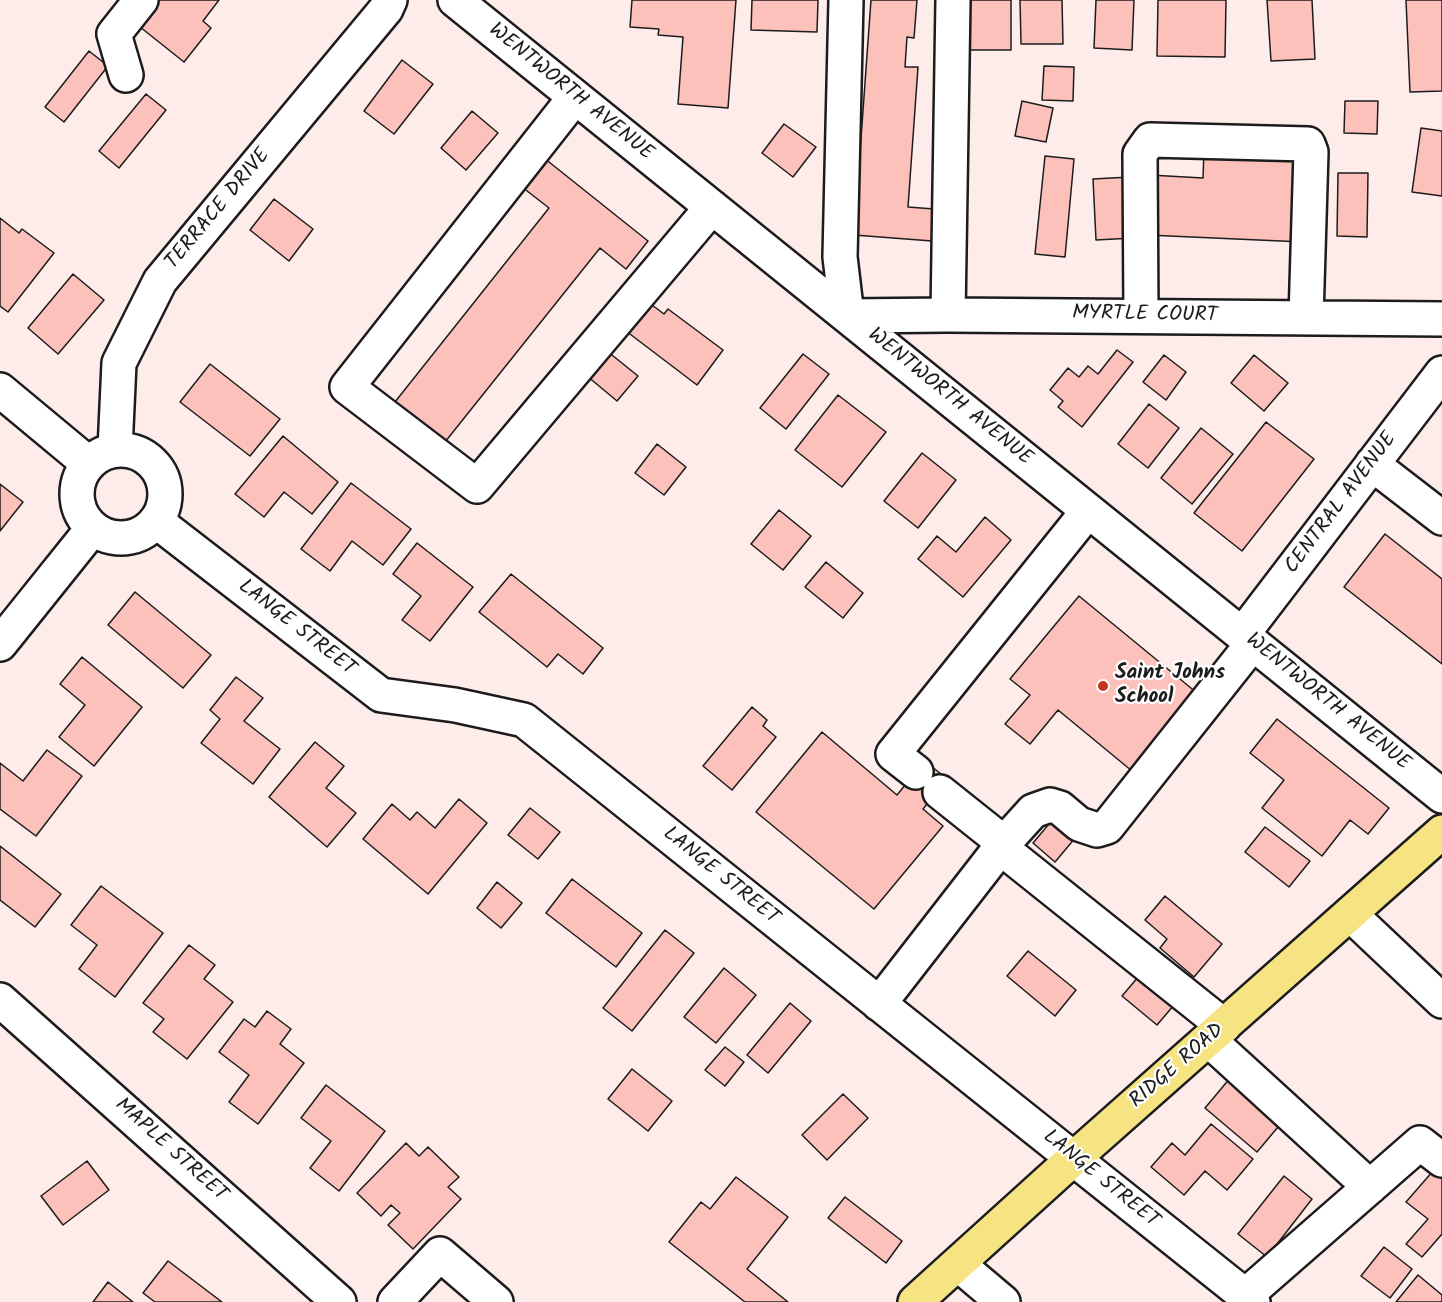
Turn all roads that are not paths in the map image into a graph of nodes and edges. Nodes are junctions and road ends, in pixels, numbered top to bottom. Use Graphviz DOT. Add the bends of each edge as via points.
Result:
graph roads {
  1 [pos="141,0"];
  2 [pos="390,0"];
  3 [pos="455,0"];
  4 [pos="846,0"];
  5 [pos="953,0"];
  6 [pos="126,75"];
  7 [pos="575,97"];
  8 [pos="712,207"];
  9 [pos="948,315"];
  10 [pos="847,316"];
  11 [pos="1141,316"];
  12 [pos="1306,318"];
  13 [pos="1442,319"];
  14 [pos="1442,373"];
  15 [pos="0,390"];
  16 [pos="102,457"];
  17 [pos="1372,464"];
  18 [pos="1088,511"];
  19 [pos="1442,518"];
  20 [pos="156,521"];
  21 [pos="93,528"];
  22 [pos="1247,639"];
  23 [pos="0,644"];
  24 [pos="1442,796"];
  25 [pos="1442,832"];
  26 [pos="1003,846"];
  27 [pos="1350,914"];
  28 [pos="1428,969"];
  29 [pos="0,1000"];
  30 [pos="1442,1001"];
  31 [pos="879,1004"];
  32 [pos="1216,1033"];
  33 [pos="1073,1159"];
  34 [pos="1442,1160"];
  35 [pos="1370,1187"];
  36 [pos="958,1264"];
  37 [pos="1249,1299"];
  38 [pos="339,1302"];
  39 [pos="395,1302"];
  40 [pos="496,1302"];
  41 [pos="915,1302"];
  42 [pos="1003,1302"];
  1 -- 6 [label="street" via="114,34"];
  2 -- 16 [label="street, TERRACE DRIVE" via="160,281 118,363"];
  3 -- 7 [label="street, WENTWORTH AVENUE"];
  4 -- 10 [label="street" via="840,257"];
  5 -- 9 [label="street"];
  7 -- 8 [label="street, WENTWORTH AVENUE"];
  7 -- 8 [label="street" via="347,387 477,486"];
  8 -- 10 [label="street, WENTWORTH AVENUE"];
  9 -- 10 [label="street, MYRTLE COURT"];
  9 -- 11 [label="street, MYRTLE COURT"];
  10 -- 18 [label="street, WENTWORTH AVENUE"];
  11 -- 12 [label="street, MYRTLE COURT"];
  11 -- 12 [label="street" via="1140,154 1150,140 1308,144 1311,152"];
  12 -- 13 [label="street, MYRTLE COURT"];
  14 -- 17 [label="street, CENTRAL AVENUE"];
  15 -- 16 [label="street"];
  16 -- 20 [label="street" via="130,450 156,466 165,494"];
  16 -- 21 [label="street" via="81,477 77,491 84,518"];
  17 -- 19 [label="street"];
  17 -- 22 [label="street, CENTRAL AVENUE"];
  18 -- 22 [label="street, WENTWORTH AVENUE"];
  18 -- 26 [label="street" via="893,754"];
  20 -- 21 [label="street" via="146,531 119,538"];
  20 -- 31 [label="street, LANGE STREET" via="381,695 524,720"];
  21 -- 23 [label="street"];
  22 -- 24 [label="street, WENTWORTH AVENUE"];
  22 -- 26 [label="street, CENTRAL AVENUE" via="1107,827 1096,830 1079,824 1050,805 1033,811"];
  25 -- 27 [label="main road, RIDGE ROAD"];
  26 -- 31 [label="street"];
  26 -- 32 [label="street"];
  27 -- 28 [label="street"];
  27 -- 32 [label="main road, RIDGE ROAD"];
  28 -- 30 [label="street"];
  29 -- 38 [label="street, MAPLE STREET"];
  31 -- 33 [label="street, LANGE STREET"];
  32 -- 33 [label="main road, RIDGE ROAD"];
  32 -- 35 [label="street"];
  33 -- 36 [label="main road, RIDGE ROAD"];
  33 -- 37 [label="street, LANGE STREET"];
  34 -- 35 [label="street" via="1420,1143"];
  35 -- 37 [label="street"];
  36 -- 41 [label="main road, RIDGE ROAD"];
  36 -- 42 [label="street"];
  39 -- 40 [label="street" via="440,1254"];
}
